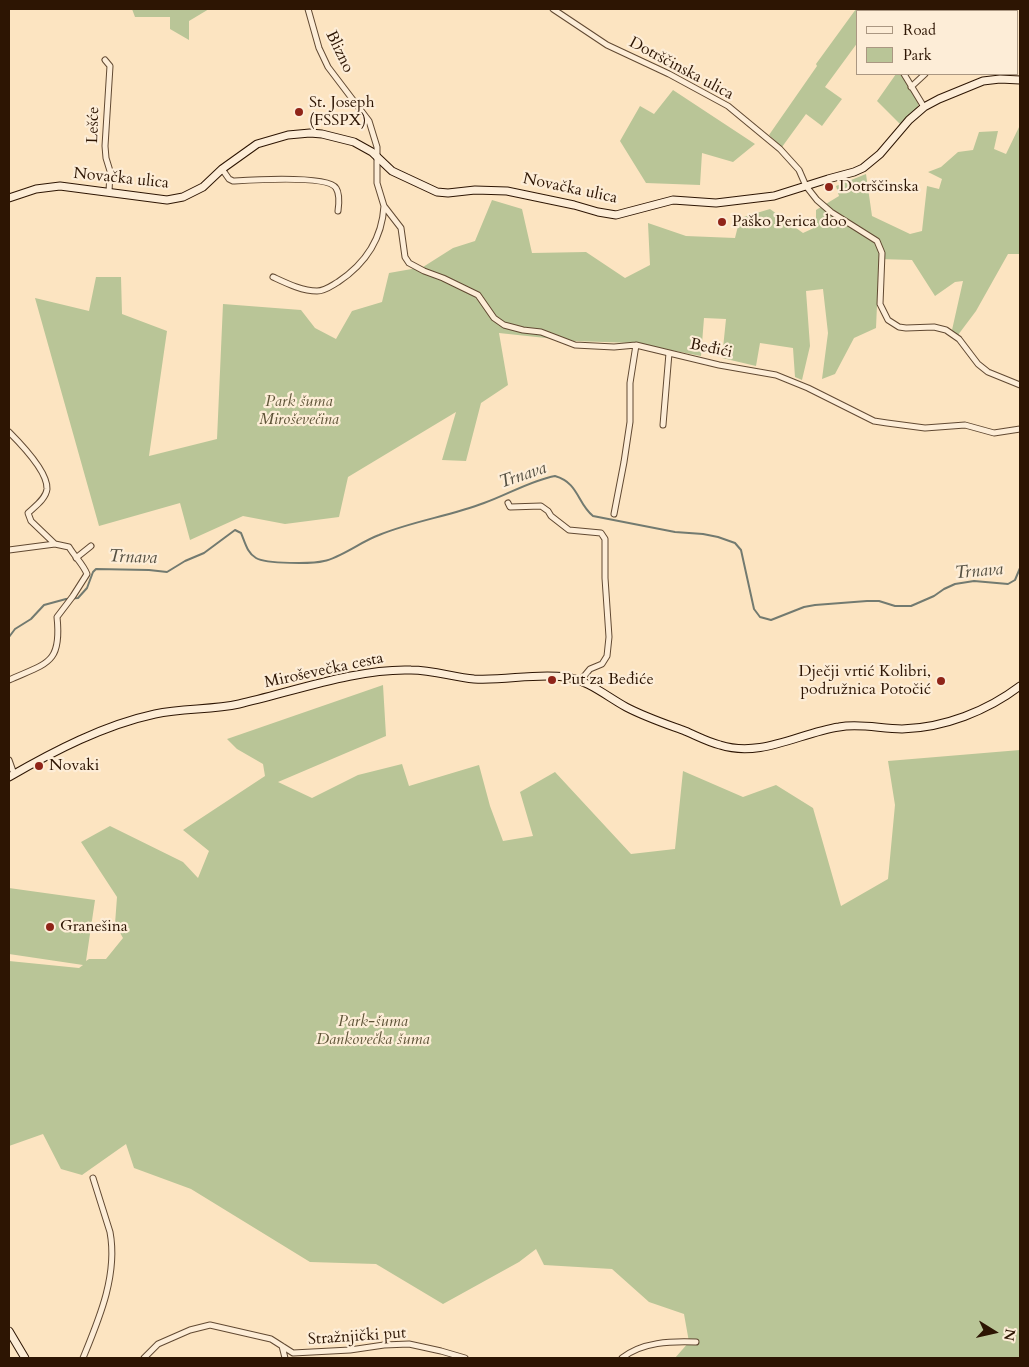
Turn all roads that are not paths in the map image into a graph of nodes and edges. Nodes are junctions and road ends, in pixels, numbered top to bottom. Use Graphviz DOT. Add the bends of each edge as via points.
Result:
graph roads {
  1 [pos="308,9"];
  2 [pos="553,9"];
  3 [pos="105,60"];
  4 [pos="905,75"];
  5 [pos="924,75"];
  6 [pos="1020,80"];
  7 [pos="911,87"];
  8 [pos="924,107"];
  9 [pos="377,156"];
  10 [pos="222,170"];
  11 [pos="806,186"];
  12 [pos="110,192"];
  13 [pos="9,198"];
  14 [pos="384,206"];
  15 [pos="338,211"];
  16 [pos="273,278"];
  17 [pos="636,345"];
  18 [pos="669,353"];
  19 [pos="1020,385"];
  20 [pos="663,425"];
  21 [pos="1020,430"];
  22 [pos="9,432"];
  23 [pos="508,503"];
  24 [pos="614,514"];
  25 [pos="54,544"];
  26 [pos="91,546"];
  27 [pos="9,550"];
  28 [pos="76,558"];
  29 [pos="9,680"];
  30 [pos="580,680"];
  31 [pos="1020,686"];
  32 [pos="9,760"];
  33 [pos="12,775"];
  34 [pos="93,1178"];
  35 [pos="9,1330"];
  36 [pos="696,1342"];
  37 [pos="282,1346"];
  38 [pos="25,1358"];
  39 [pos="83,1358"];
  40 [pos="144,1358"];
  41 [pos="285,1358"];
  42 [pos="465,1358"];
  43 [pos="622,1358"];
  1 -- 9 [label="street, Blizno" via="328,66 369,121"];
  2 -- 11 [label="street, Dotrščinska ulica" via="608,45 728,106 780,150 799,170"];
  3 -- 12 [label="street, Lešće" via="110,66 105,146"];
  4 -- 7 [label="street"];
  5 -- 7 [label="street"];
  6 -- 8 [label="street, Novačka ulica" via="983,81"];
  7 -- 8 [label="street"];
  8 -- 11 [label="street, Novačka ulica" via="908,120 880,154 862,168"];
  9 -- 10 [label="street, Novačka ulica" via="354,142 322,134 301,134 257,144"];
  9 -- 11 [label="street, Novačka ulica" via="392,171 437,192 515,192 616,215 668,201 716,203 782,195"];
  9 -- 14 [label="street, Blizno" via="378,183"];
  10 -- 12 [label="street, Novačka ulica" via="202,187 183,197 167,200"];
  10 -- 15 [label="street" via="233,181 309,180 329,183 338,191"];
  11 -- 19 [label="street, Dotrščinska ulica" via="831,212 877,241 882,253 880,304 888,320 899,327 946,330 959,339 988,372"];
  12 -- 13 [label="street, Novačka ulica" via="60,186 36,189"];
  14 -- 16 [label="street" via="383,221 375,242 350,274 326,289 315,291"];
  14 -- 17 [label="street, Beđići" via="402,228 403,252 409,263 478,295 494,318 504,325 541,332 574,345"];
  17 -- 18 [label="street, Beđići"];
  17 -- 24 [label="street" via="630,383 630,422"];
  18 -- 20 [label="street"];
  18 -- 21 [label="street, Beđići" via="776,375 874,421 924,428 965,425 994,433"];
  22 -- 25 [label="street" via="24,447 44,477 47,489 43,498 28,513 30,521"];
  23 -- 30 [label="street" via="510,507 541,506 569,530 601,533 605,538 607,656 602,664 590,669"];
  25 -- 27 [label="street"];
  25 -- 28 [label="street" via="69,547"];
  26 -- 28 [label="street"];
  28 -- 29 [label="street" via="87,574 57,617 56,653 46,663"];
  30 -- 31 [label="street, Miroševečka cesta" via="626,707 664,723 717,744 750,750 854,724 903,729 932,725 974,713"];
  30 -- 33 [label="street, Miroševečka cesta" via="540,676 472,679 409,670 374,672 236,705 157,714 134,720 62,749"];
  32 -- 33 [label="street"];
  34 -- 39 [label="street" via="112,1241 110,1282"];
  35 -- 38 [label="street"];
  36 -- 43 [label="street" via="647,1345"];
  37 -- 40 [label="street, Stražnjički put" via="271,1339 210,1325 158,1344"];
  37 -- 41 [label="street"];
  37 -- 42 [label="street, Stražnjički put" via="293,1353 308,1353 409,1344"];
}
